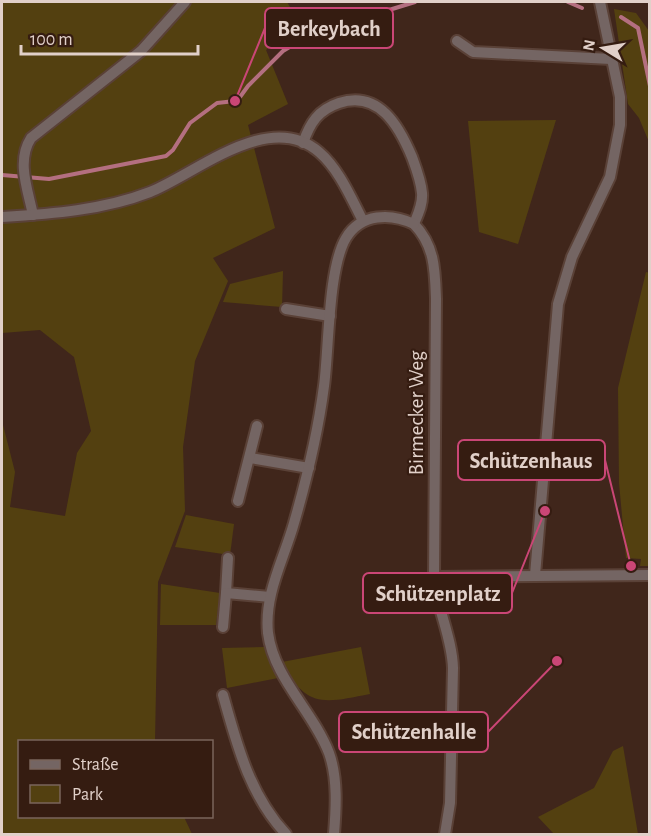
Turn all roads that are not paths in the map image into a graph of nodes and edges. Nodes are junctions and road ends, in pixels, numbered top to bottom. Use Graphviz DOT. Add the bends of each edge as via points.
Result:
graph roads {
  1 [pos="185,2"];
  2 [pos="600,2"];
  3 [pos="457,40"];
  4 [pos="610,59"];
  5 [pos="303,143"];
  6 [pos="33,215"];
  7 [pos="2,217"];
  8 [pos="363,221"];
  9 [pos="414,224"];
  10 [pos="286,309"];
  11 [pos="330,316"];
  12 [pos="257,426"];
  13 [pos="250,458"];
  14 [pos="309,468"];
  15 [pos="238,501"];
  16 [pos="228,558"];
  17 [pos="535,575"];
  18 [pos="650,575"];
  19 [pos="434,577"];
  20 [pos="226,593"];
  21 [pos="270,597"];
  22 [pos="223,627"];
  23 [pos="223,695"];
  24 [pos="286,834"];
  25 [pos="334,834"];
  26 [pos="445,834"];
  1 -- 6 [label="street" via="141,51 31,138 23,167"];
  2 -- 4 [label="street"];
  3 -- 4 [label="street" via="473,52"];
  4 -- 17 [label="street" via="620,97 618,146 610,177 572,257 560,297"];
  5 -- 6 [label="street" via="270,138 248,142 140,195 104,205"];
  5 -- 8 [label="street" via="331,164"];
  5 -- 9 [label="street" via="313,120 334,105 356,100 384,111 404,137 420,181 422,198"];
  6 -- 7 [label="street"];
  8 -- 9 [label="street" via="386,217"];
  8 -- 11 [label="street" via="342,246"];
  9 -- 19 [label="street, Birmecker Weg" via="428,242 435,268"];
  10 -- 11 [label="street"];
  11 -- 14 [label="street" via="324,384"];
  12 -- 13 [label="street"];
  13 -- 14 [label="street"];
  13 -- 15 [label="street"];
  14 -- 21 [label="street"];
  16 -- 20 [label="street"];
  17 -- 18 [label="street"];
  17 -- 19 [label="street"];
  19 -- 26 [label="street, Birmecker Weg" via="453,668"];
  20 -- 21 [label="street"];
  20 -- 22 [label="street"];
  21 -- 25 [label="street" via="268,634 274,655 332,764"];
  23 -- 24 [label="street" via="249,776"];
}
